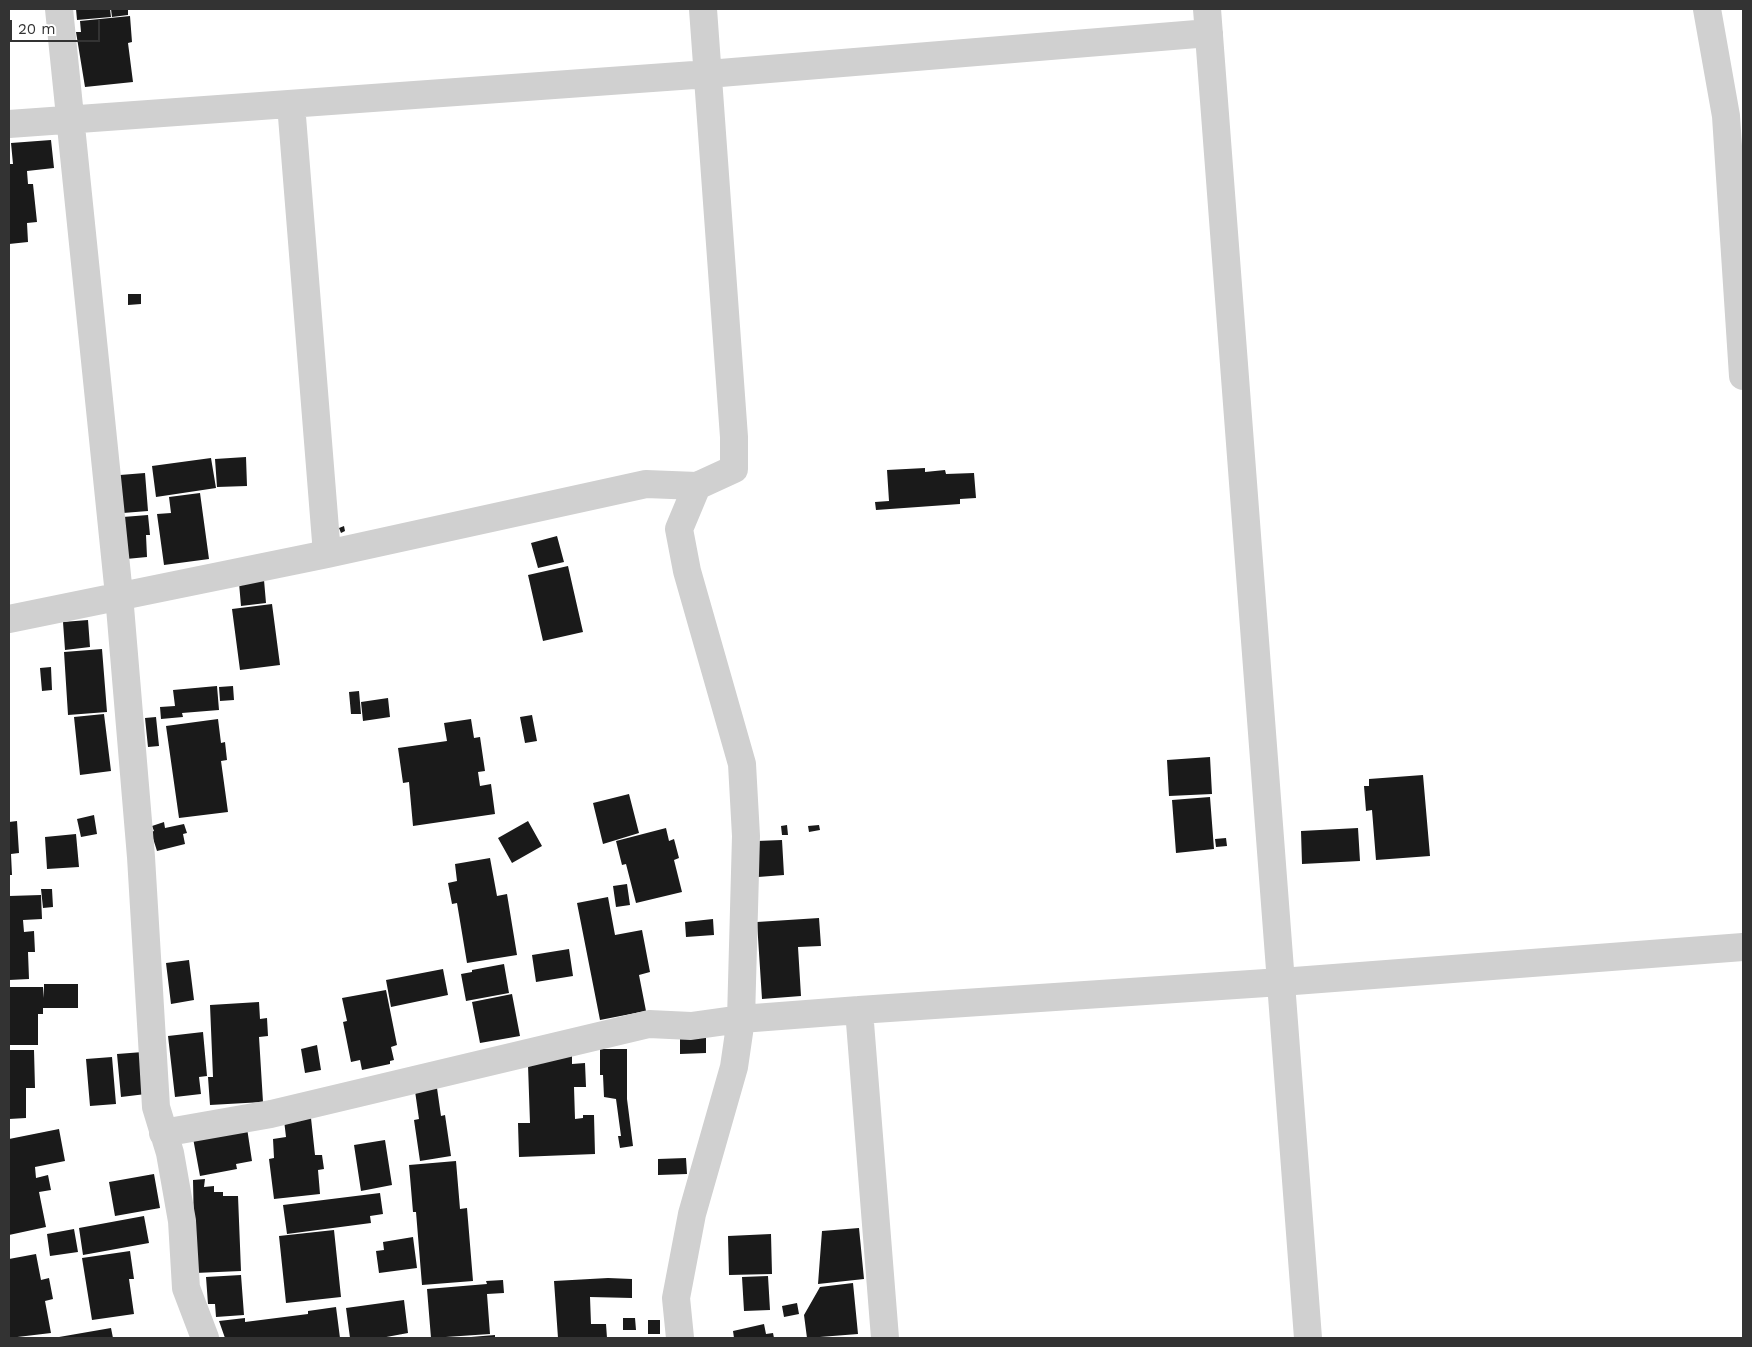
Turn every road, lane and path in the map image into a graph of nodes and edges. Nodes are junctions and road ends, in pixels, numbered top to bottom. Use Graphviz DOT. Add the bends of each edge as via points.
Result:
graph roads {
  1 [pos="59,9"];
  2 [pos="703,9"];
  3 [pos="1707,9"];
  4 [pos="1208,21"];
  5 [pos="708,74"];
  6 [pos="291,104"];
  7 [pos="70,120"];
  8 [pos="9,124"];
  9 [pos="1743,376"];
  10 [pos="697,486"];
  11 [pos="328,554"];
  12 [pos="118,595"];
  13 [pos="9,619"];
  14 [pos="1743,947"];
  15 [pos="1281,982"];
  16 [pos="859,1010"];
  17 [pos="741,1019"];
  18 [pos="163,1133"];
  19 [pos="205,1338"];
  20 [pos="680,1338"];
  21 [pos="885,1338"];
  22 [pos="1308,1338"];
  1 -- 7 [label="street"];
  2 -- 5 [label="street"];
  3 -- 9 [label="street" via="1726,116"];
  4 -- 5 [label="street"];
  4 -- 15 [label="street"];
  5 -- 6 [label="street"];
  5 -- 10 [label="street" via="734,469"];
  6 -- 7 [label="street"];
  6 -- 11 [label="street"];
  7 -- 8 [label="street"];
  7 -- 12 [label="street"];
  10 -- 11 [label="street" via="646,484"];
  10 -- 17 [label="street" via="679,529 687,571 742,764 746,836"];
  11 -- 12 [label="street"];
  12 -- 13 [label="street"];
  12 -- 18 [label="street" via="141,857 156,1107"];
  14 -- 15 [label="street"];
  15 -- 16 [label="street"];
  15 -- 22 [label="street"];
  16 -- 17 [label="street"];
  16 -- 21 [label="street"];
  17 -- 18 [label="street" via="691,1026 649,1024 271,1114"];
  17 -- 20 [label="street" via="734,1067 692,1214 676,1298"];
  18 -- 19 [label="street" via="170,1153 182,1221 186,1288"];
}
